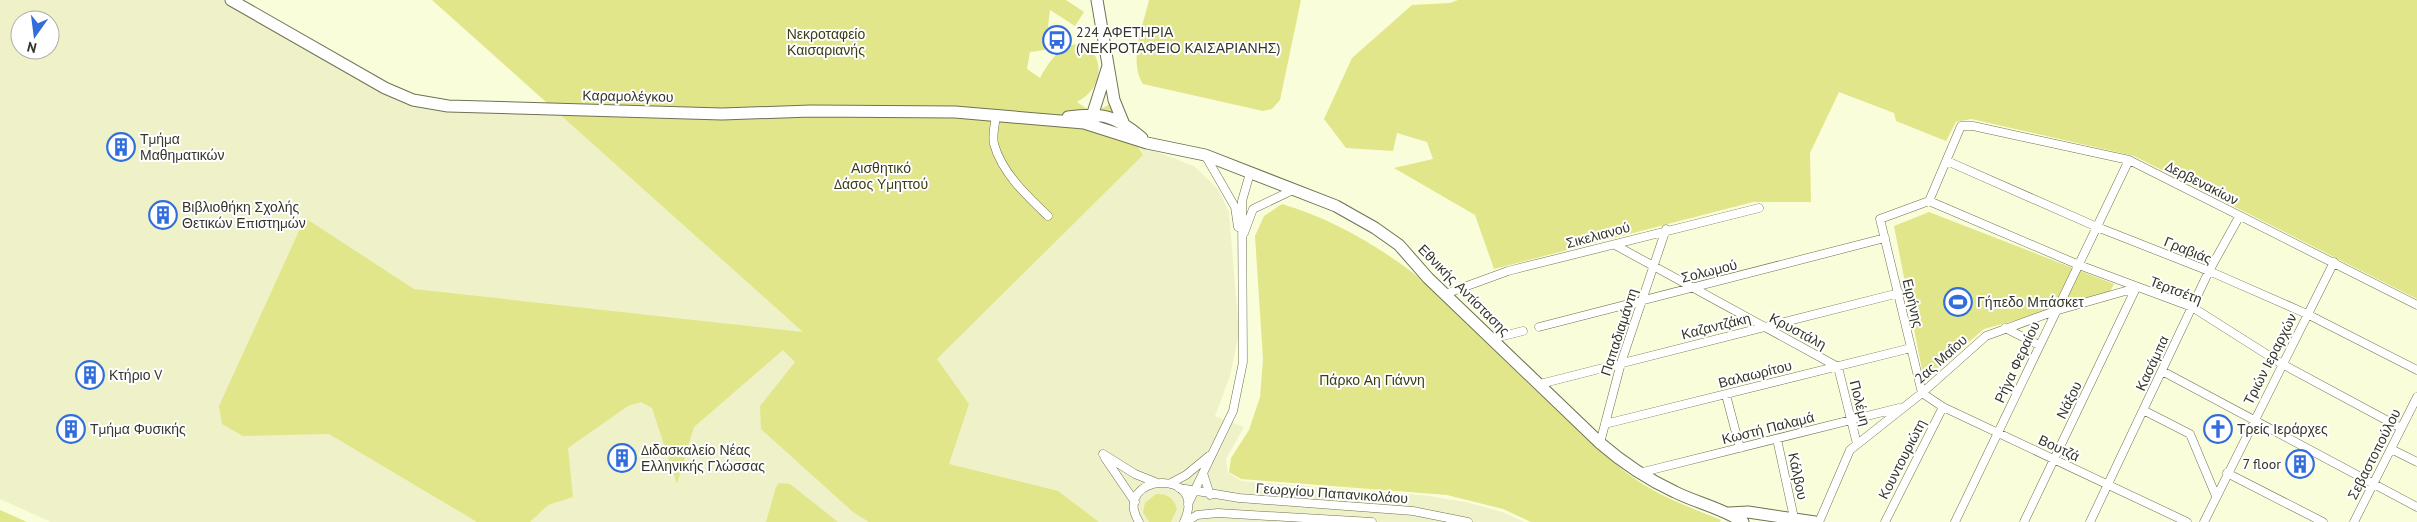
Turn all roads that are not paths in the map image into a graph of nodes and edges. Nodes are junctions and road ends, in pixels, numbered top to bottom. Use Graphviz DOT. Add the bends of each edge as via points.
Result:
graph roads {
  1 [pos="231,0"];
  2 [pos="1097,0"];
  3 [pos="1108,66"];
  4 [pos="1114,100"];
  5 [pos="996,116"];
  6 [pos="1098,118"];
  7 [pos="1052,120"];
  8 [pos="1123,122"];
  9 [pos="1147,143"];
  10 [pos="1205,155"];
  11 [pos="2128,160"];
  12 [pos="1947,161"];
  13 [pos="1250,173"];
  14 [pos="1293,190"];
  15 [pos="1929,201"];
  16 [pos="1759,208"];
  17 [pos="1048,216"];
  18 [pos="2239,216"];
  19 [pos="2097,227"];
  20 [pos="1666,230"];
  21 [pos="1885,238"];
  22 [pos="1240,244"];
  23 [pos="1615,245"];
  24 [pos="2334,262"];
  25 [pos="2078,265"];
  26 [pos="1654,266"];
  27 [pos="2209,271"];
  28 [pos="1693,288"];
  29 [pos="2136,288"];
  30 [pos="1899,293"];
  31 [pos="1445,294"];
  32 [pos="1642,300"];
  33 [pos="2417,305"];
  34 [pos="2192,307"];
  35 [pos="2055,311"];
  36 [pos="2307,314"];
  37 [pos="1539,327"];
  38 [pos="1764,327"];
  39 [pos="2005,328"];
  40 [pos="1523,330"];
  41 [pos="1491,339"];
  42 [pos="2039,345"];
  43 [pos="1911,348"];
  44 [pos="1621,363"];
  45 [pos="2282,364"];
  46 [pos="1838,367"];
  47 [pos="2417,370"];
  48 [pos="2162,371"];
  49 [pos="1540,384"];
  50 [pos="1922,394"];
  51 [pos="1726,395"];
  52 [pos="2417,397"];
  53 [pos="1904,407"];
  54 [pos="1942,407"];
  55 [pos="2143,410"];
  56 [pos="2414,412"];
  57 [pos="1852,420"];
  58 [pos="2253,420"];
  59 [pos="1605,424"];
  60 [pos="2401,428"];
  61 [pos="1998,433"];
  62 [pos="1777,439"];
  63 [pos="1600,443"];
  64 [pos="1857,444"];
  65 [pos="1740,448"];
  66 [pos="2391,449"];
  67 [pos="1210,454"];
  68 [pos="2054,459"];
  69 [pos="2417,462"];
  70 [pos="2227,473"];
  71 [pos="1204,474"];
  72 [pos="1638,474"];
  73 [pos="1155,482"];
  74 [pos="1171,483"];
  75 [pos="2373,484"];
  76 [pos="2108,485"];
  77 [pos="1179,488"];
  78 [pos="1193,492"];
  79 [pos="1210,495"];
  80 [pos="2216,496"];
  81 [pos="1135,502"];
  82 [pos="1188,504"];
  83 [pos="2417,507"];
  84 [pos="1727,517"];
  85 [pos="1794,518"];
  86 [pos="1139,522"];
  87 [pos="1185,522"];
  88 [pos="1372,522"];
  89 [pos="1468,522"];
  90 [pos="1742,522"];
  91 [pos="1817,522"];
  92 [pos="1885,522"];
  93 [pos="1955,522"];
  94 [pos="2024,522"];
  95 [pos="2090,522"];
  96 [pos="2187,522"];
  97 [pos="2204,522"];
  98 [pos="2323,522"];
  99 [pos="2354,522"];
  1 -- 5 [label="main road, Καραμολέγκου" via="385,88 413,100 448,106 722,114 955,112"];
  2 -- 3 [label="main road"];
  3 -- 4 [label="main road"];
  3 -- 6 [label="main road"];
  4 -- 6 [label="main road"];
  4 -- 8 [label="main road"];
  5 -- 7 [label="main road, Καραμολέγκου"];
  5 -- 17 [label="street" via="994,142 1000,160 1012,178"];
  6 -- 7 [label="main road, Εθνικής Αντίστασης"];
  6 -- 8 [label="main road, Εθνικής Αντίστασης"];
  6 -- 9 [label="main road, Εθνικής Αντίστασης"];
  8 -- 9 [label="main road, Εθνικής Αντίστασης"];
  9 -- 10 [label="main road, Εθνικής Αντίστασης"];
  10 -- 13 [label="main road, Εθνικής Αντίστασης"];
  10 -- 22 [label="street" via="1235,207"];
  11 -- 12 [label="street, Δερβενακίων" via="1961,126"];
  11 -- 18 [label="street, Δερβενακίων"];
  11 -- 19 [label="street, Ρήγα Φεραίου"];
  12 -- 15 [label="street"];
  12 -- 19 [label="street, Γραβιάς"];
  13 -- 14 [label="main road, Εθνικής Αντίστασης"];
  13 -- 22 [label="street" via="1242,202"];
  14 -- 22 [label="street" via="1253,210"];
  14 -- 31 [label="main road, Εθνικής Αντίστασης" via="1336,206 1375,228 1399,245"];
  15 -- 21 [label="street, Ειρήνης" via="1880,219"];
  15 -- 25 [label="street, Τερτσέτη"];
  16 -- 20 [label="street, Σικελιανού"];
  18 -- 24 [label="street, Δερβενακίων"];
  18 -- 27 [label="street, Κασάμπα"];
  19 -- 25 [label="street, Ρήγα Φεραίου"];
  19 -- 27 [label="street, Γραβιάς"];
  20 -- 23 [label="street, Σικελιανού"];
  20 -- 26 [label="street, Παπαδιαμάντη"];
  21 -- 28 [label="street, Σολωμού"];
  21 -- 30 [label="street, Ειρήνης"];
  22 -- 67 [label="street" via="1243,362 1233,411"];
  23 -- 26 [label="street, Κρυστάλη"];
  23 -- 31 [label="street, Σικελιανού" via="1508,270"];
  24 -- 33 [label="street, Δερβενακίων"];
  24 -- 36 [label="street, Τριών Ιεραρχών"];
  25 -- 29 [label="street, Τερτσέτη"];
  25 -- 35 [label="street, Ρήγα Φεραίου"];
  26 -- 28 [label="street, Κρυστάλη"];
  26 -- 32 [label="street, Παπαδιαμάντη"];
  27 -- 34 [label="street, Κασάμπα"];
  27 -- 36 [label="street, Γραβιάς"];
  28 -- 32 [label="street, Σολωμού"];
  28 -- 38 [label="street, Κρυστάλη"];
  29 -- 34 [label="street, Τερτσέτη"];
  29 -- 35 [label="street, 2ας Μαΐου"];
  29 -- 68 [label="street, Νάξου"];
  30 -- 38 [label="street, Καζαντζάκη"];
  30 -- 43 [label="street, Ειρήνης"];
  31 -- 41 [label="main road, Εθνικής Αντίστασης"];
  32 -- 37 [label="street, Σολωμού"];
  32 -- 44 [label="street, Παπαδιαμάντη"];
  34 -- 45 [label="street, Τερτσέτη"];
  34 -- 48 [label="street, Κασάμπα"];
  35 -- 39 [label="street, 2ας Μαΐου"];
  35 -- 42 [label="street, Ρήγα Φεραίου"];
  36 -- 45 [label="street, Τριών Ιεραρχών"];
  36 -- 47 [label="street, Γραβιάς"];
  38 -- 44 [label="street, Καζαντζάκη"];
  38 -- 46 [label="street, Κρυστάλη"];
  39 -- 42 [label="street"];
  39 -- 50 [label="street, 2ας Μαΐου" via="1986,336"];
  40 -- 41 [label="street"];
  41 -- 49 [label="main road, Εθνικής Αντίστασης"];
  42 -- 61 [label="street, Ρήγα Φεραίου"];
  43 -- 46 [label="street, Βαλαωρίτου"];
  43 -- 50 [label="street, Ειρήνης"];
  44 -- 49 [label="street, Καζαντζάκη"];
  44 -- 59 [label="street, Παπαδιαμάντη"];
  45 -- 58 [label="street, Τριών Ιεραρχών"];
  45 -- 60 [label="street, Τερτσέτη"];
  46 -- 51 [label="street, Βαλαωρίτου"];
  46 -- 57 [label="street, Πολέμη"];
  48 -- 55 [label="street, Κασάμπα"];
  48 -- 58 [label="street"];
  49 -- 63 [label="main road, Εθνικής Αντίστασης"];
  50 -- 53 [label="street, 2ας Μαΐου"];
  50 -- 54 [label="street, Βουτζά"];
  51 -- 59 [label="street, Βαλαωρίτου"];
  51 -- 65 [label="street"];
  52 -- 56 [label="street, Σεβαστοπούλου"];
  53 -- 57 [label="street, Κωστή Παλαμά"];
  53 -- 64 [label="street, 2ας Μαΐου"];
  54 -- 61 [label="street, Βουτζά"];
  54 -- 92 [label="street, Κουντουριώτη"];
  55 -- 76 [label="street, Κασάμπα"];
  55 -- 80 [label="street" via="2190,434"];
  56 -- 60 [label="street, Σεβαστοπούλου"];
  57 -- 62 [label="street, Κωστή Παλαμά"];
  57 -- 64 [label="street, Πολέμη"];
  58 -- 70 [label="street, Τριών Ιεραρχών"];
  58 -- 75 [label="street"];
  59 -- 63 [label="street, Παπαδιαμάντη"];
  60 -- 66 [label="street, Σεβαστοπούλου"];
  61 -- 68 [label="street, Βουτζά"];
  61 -- 93 [label="street, Ρήγα Φεραίου"];
  62 -- 65 [label="street, Κωστή Παλαμά"];
  62 -- 85 [label="street, Κάλβου"];
  63 -- 72 [label="main road, Εθνικής Αντίστασης"];
  64 -- 91 [label="street, 2ας Μαΐου" via="1850,450"];
  65 -- 72 [label="street, Κωστή Παλαμά"];
  66 -- 69 [label="street"];
  66 -- 75 [label="street, Σεβαστοπούλου"];
  67 -- 71 [label="street"];
  67 -- 74 [label="street" via="1186,476"];
  68 -- 76 [label="street, Βουτζά"];
  68 -- 94 [label="street, Νάξου"];
  70 -- 80 [label="street, Τριών Ιεραρχών"];
  70 -- 98 [label="street"];
  71 -- 78 [label="street"];
  71 -- 79 [label="street"];
  72 -- 84 [label="main road, Εθνικής Αντίστασης"];
  73 -- 74 [label="street"];
  73 -- 81 [label="street" via="1146,486"];
  73 -- 81 [label="street" via="1102,454"];
  74 -- 77 [label="street"];
  75 -- 83 [label="street"];
  75 -- 99 [label="street, Σεβαστοπούλου"];
  76 -- 95 [label="street, Κασάμπα"];
  76 -- 96 [label="street, Βουτζά"];
  77 -- 78 [label="street, Γεωργίου Παπανικολάου"];
  77 -- 82 [label="street"];
  78 -- 79 [label="street, Γεωργίου Παπανικολάου"];
  78 -- 82 [label="street"];
  79 -- 89 [label="street, Γεωργίου Παπανικολάου" via="1413,511"];
  80 -- 97 [label="street, Τριών Ιεραρχών"];
  81 -- 86 [label="street"];
  82 -- 87 [label="street"];
  84 -- 85 [label="main road, Εθνικής Αντίστασης" via="1748,512"];
  84 -- 90 [label="main road, Εθνικής Αντίστασης"];
  85 -- 91 [label="main road, Εθνικής Αντίστασης"];
  87 -- 88 [label="street, Γεωργίου Παπανικολάου" via="1198,515 1218,513"];
}
